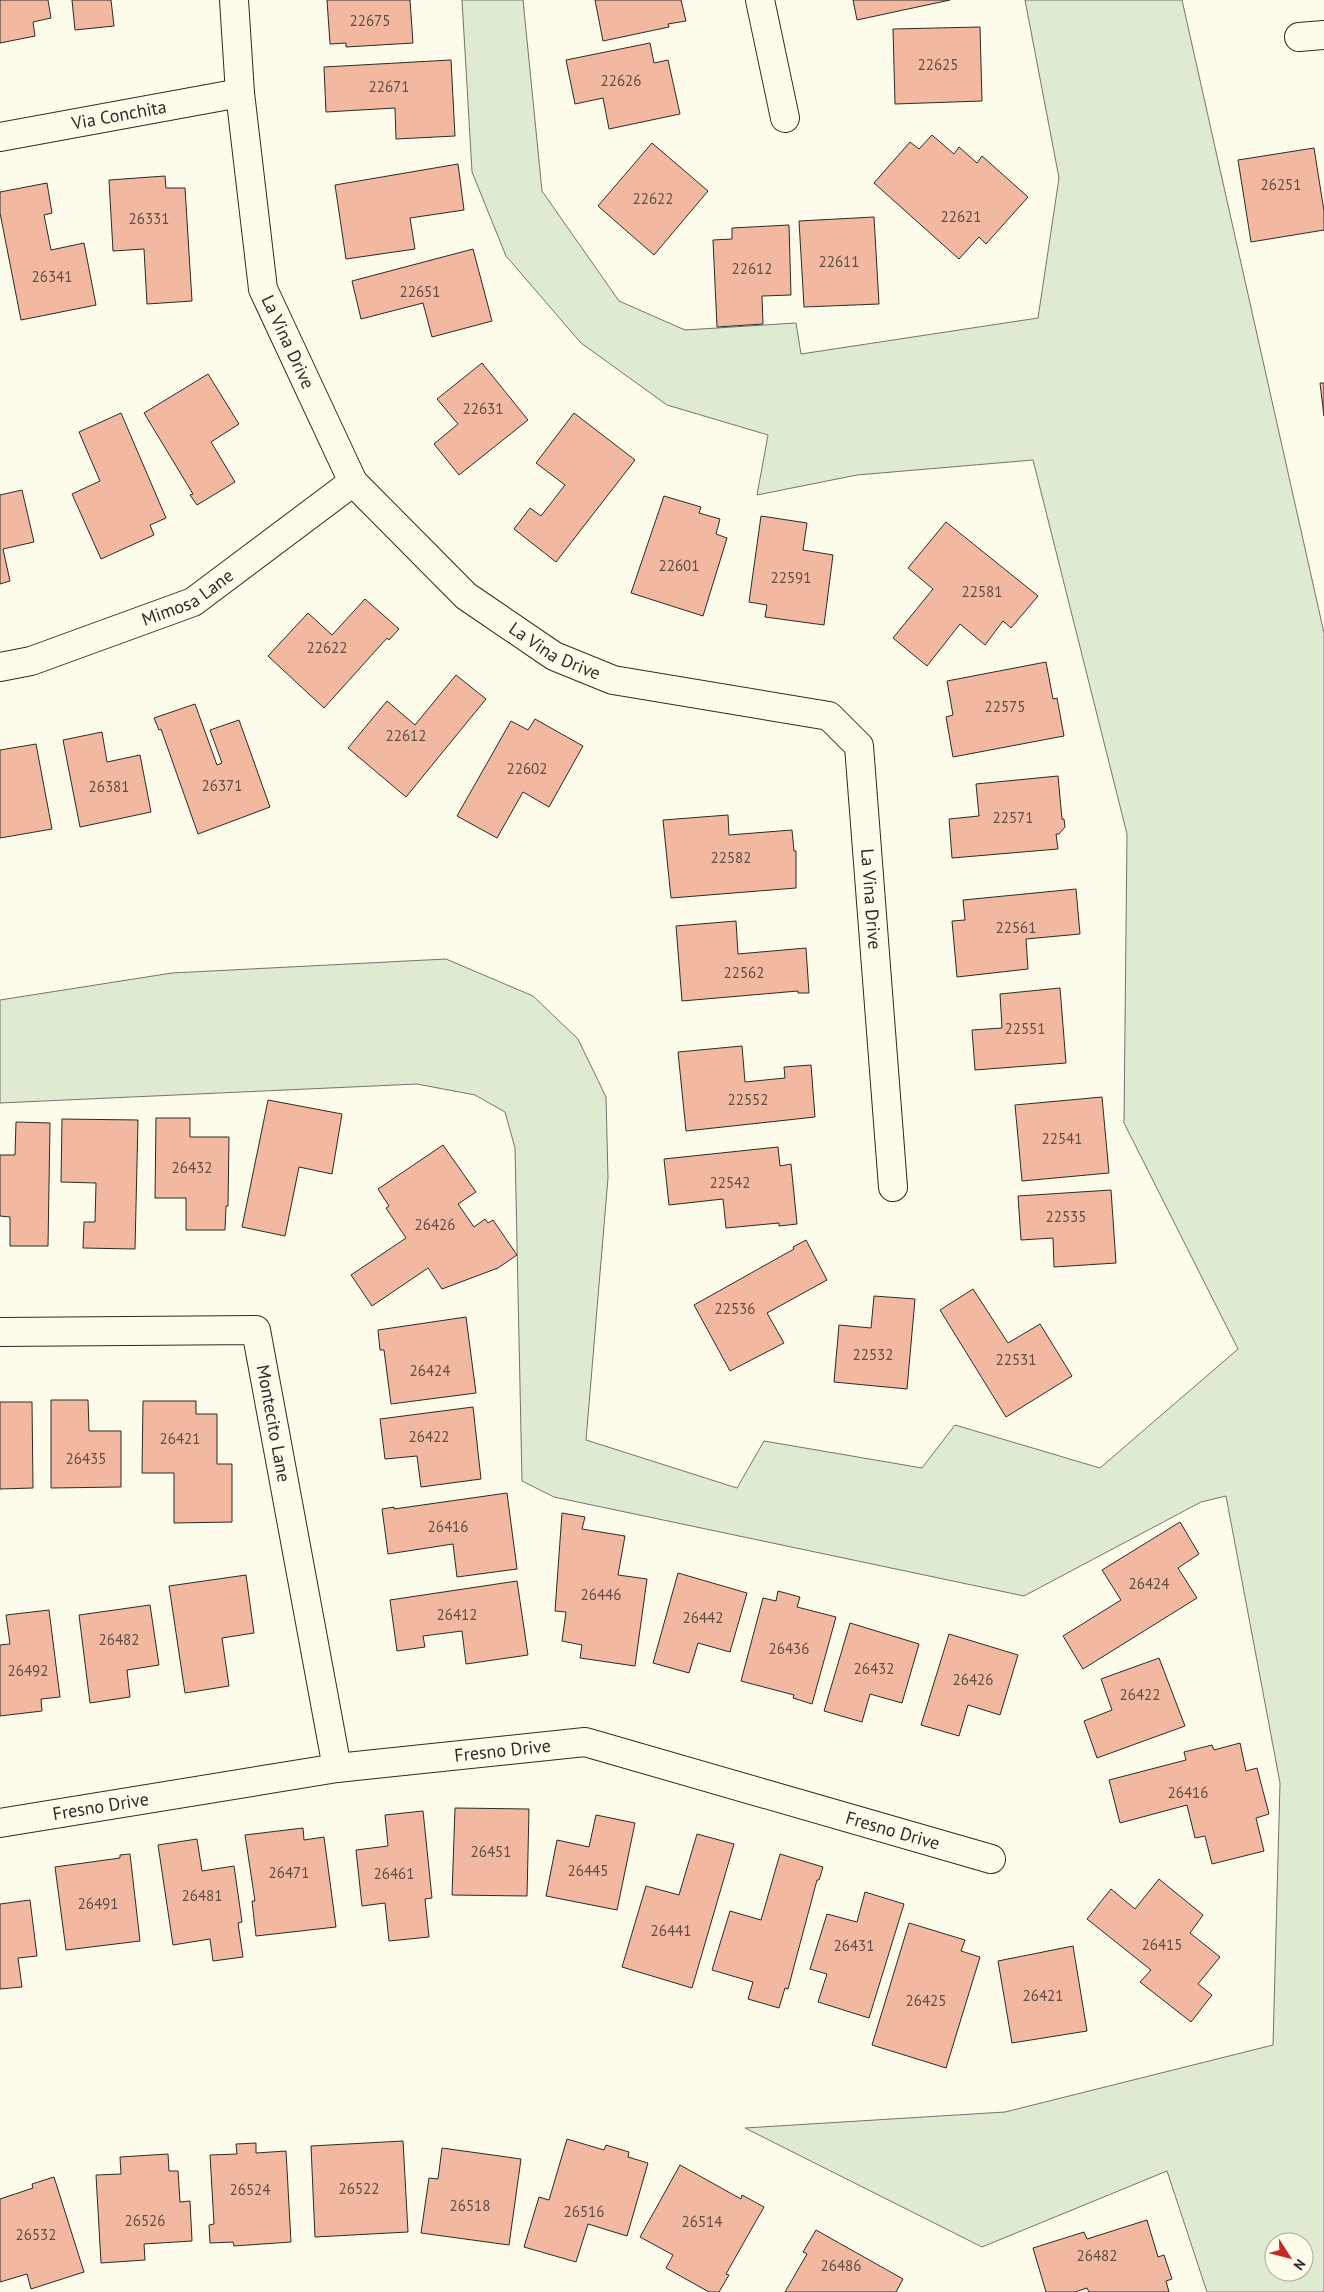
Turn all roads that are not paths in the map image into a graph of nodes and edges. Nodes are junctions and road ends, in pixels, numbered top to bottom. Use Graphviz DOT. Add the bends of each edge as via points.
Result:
graph roads {
  1 [pos="234,0"];
  2 [pos="760,0"];
  3 [pos="240,93"];
  4 [pos="785,118"];
  5 [pos="0,137"];
  6 [pos="353,482"];
  7 [pos="0,667"];
  8 [pos="893,1187"];
  9 [pos="0,1332"];
  10 [pos="337,1768"];
  11 [pos="0,1823"];
  12 [pos="991,1859"];
  1 -- 3 [label="street, La Vina Drive"];
  2 -- 4 [label="street"];
  3 -- 5 [label="street, Via Conchita"];
  3 -- 6 [label="street, La Vina Drive" via="263,289"];
  6 -- 7 [label="street, Mimosa Lane" via="193,602 31,661"];
  6 -- 8 [label="street, La Vina Drive" via="466,596 554,656 612,680 830,716 859,746"];
  9 -- 10 [label="street, Montecito Lane" via="256,1330"];
  10 -- 11 [label="street, Fresno Drive"];
  10 -- 12 [label="street, Fresno Drive" via="585,1742"];
}
